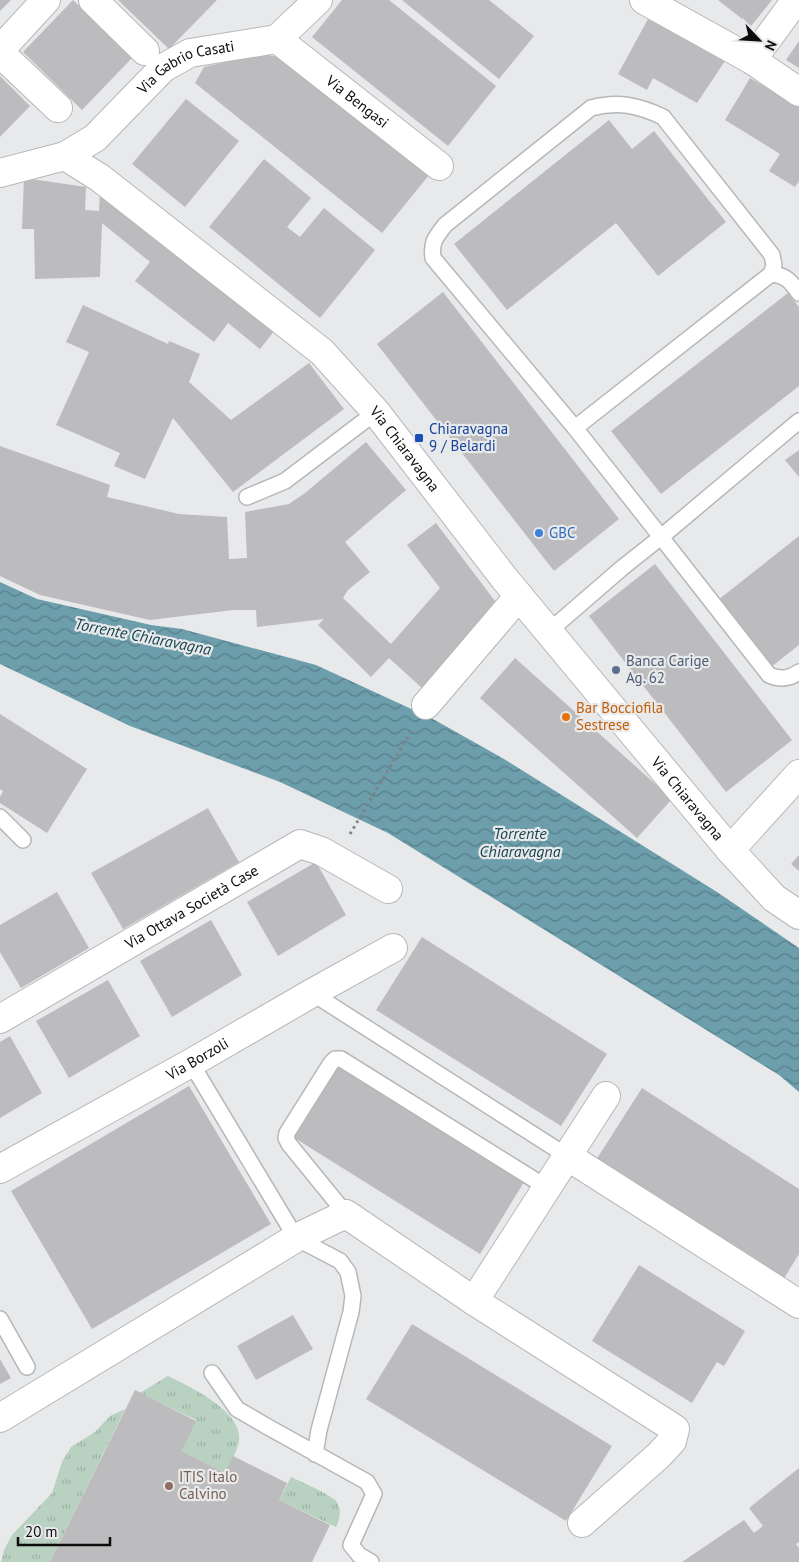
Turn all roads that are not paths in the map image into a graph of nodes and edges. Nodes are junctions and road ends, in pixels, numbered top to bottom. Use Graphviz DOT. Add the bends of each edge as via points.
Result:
graph roads {
  1 [pos="46,0"];
  2 [pos="93,0"];
  3 [pos="318,0"];
  4 [pos="644,0"];
  5 [pos="796,0"];
  6 [pos="277,39"];
  7 [pos="0,51"];
  8 [pos="145,51"];
  9 [pos="752,60"];
  10 [pos="799,92"];
  11 [pos="58,108"];
  12 [pos="65,156"];
  13 [pos="439,166"];
  14 [pos="0,173"];
  15 [pos="772,274"];
  16 [pos="799,293"];
  17 [pos="376,412"];
  18 [pos="799,421"];
  19 [pos="575,428"];
  20 [pos="247,497"];
  21 [pos="661,537"];
  22 [pos="519,596"];
  23 [pos="548,632"];
  24 [pos="799,672"];
  25 [pos="426,705"];
  26 [pos="799,774"];
  27 [pos="0,817"];
  28 [pos="23,840"];
  29 [pos="730,850"];
  30 [pos="388,888"];
  31 [pos="799,914"];
  32 [pos="393,948"];
  33 [pos="312,993"];
  34 [pos="0,1019"];
  35 [pos="191,1063"];
  36 [pos="606,1096"];
  37 [pos="567,1156"];
  38 [pos="0,1168"];
  39 [pos="546,1187"];
  40 [pos="346,1214"];
  41 [pos="296,1238"];
  42 [pos="474,1300"];
  43 [pos="799,1304"];
  44 [pos="0,1319"];
  45 [pos="27,1367"];
  46 [pos="212,1373"];
  47 [pos="0,1418"];
  48 [pos="315,1454"];
  49 [pos="582,1523"];
  50 [pos="371,1562"];
  1 -- 7 [label="street"];
  2 -- 8 [label="street"];
  3 -- 6 [label="street"];
  4 -- 9 [label="street"];
  5 -- 9 [label="street"];
  6 -- 12 [label="street, Via Gabrio Casati" via="190,53 163,68 95,138"];
  6 -- 13 [label="street, Via Bengasi"];
  7 -- 11 [label="street"];
  9 -- 10 [label="street"];
  12 -- 14 [label="street"];
  12 -- 17 [label="street, Via Chiaravagna" via="100,178 322,352"];
  15 -- 16 [label="lane" via="789,279"];
  15 -- 19 [label="lane"];
  15 -- 19 [label="lane" via="772,254 662,117 617,103 591,108 445,225 432,246 434,258"];
  17 -- 20 [label="lane" via="285,481"];
  17 -- 22 [label="street, Via Chiaravagna"];
  18 -- 21 [label="lane"];
  19 -- 21 [label="lane"];
  21 -- 23 [label="lane"];
  21 -- 24 [label="lane" via="769,675 778,679"];
  22 -- 23 [label="street, Via Chiaravagna"];
  22 -- 25 [label="street"];
  23 -- 29 [label="street, Via Chiaravagna"];
  26 -- 29 [label="street, Via Chiaravagna"];
  27 -- 28 [label="lane"];
  29 -- 31 [label="street, Via Chiaravagna" via="774,898"];
  30 -- 34 [label="street, Via Ottava Società Case" via="321,851 300,844"];
  32 -- 33 [label="street, Via Borzoli"];
  33 -- 35 [label="street, Via Borzoli"];
  33 -- 37 [label="lane"];
  35 -- 38 [label="street, Via Borzoli"];
  35 -- 41 [label="lane"];
  36 -- 37 [label="street"];
  37 -- 39 [label="street"];
  37 -- 43 [label="street"];
  39 -- 40 [label="lane" via="341,1059 335,1059 330,1062 286,1138"];
  39 -- 42 [label="street"];
  40 -- 41 [label="street"];
  40 -- 42 [label="street"];
  41 -- 47 [label="street"];
  41 -- 48 [label="lane" via="340,1261 348,1272 353,1296"];
  42 -- 49 [label="street" via="675,1430 672,1441 658,1456"];
  44 -- 45 [label="lane"];
  46 -- 48 [label="lane" via="237,1409"];
  48 -- 50 [label="lane" via="367,1482 374,1494 351,1545 359,1556"];
}
